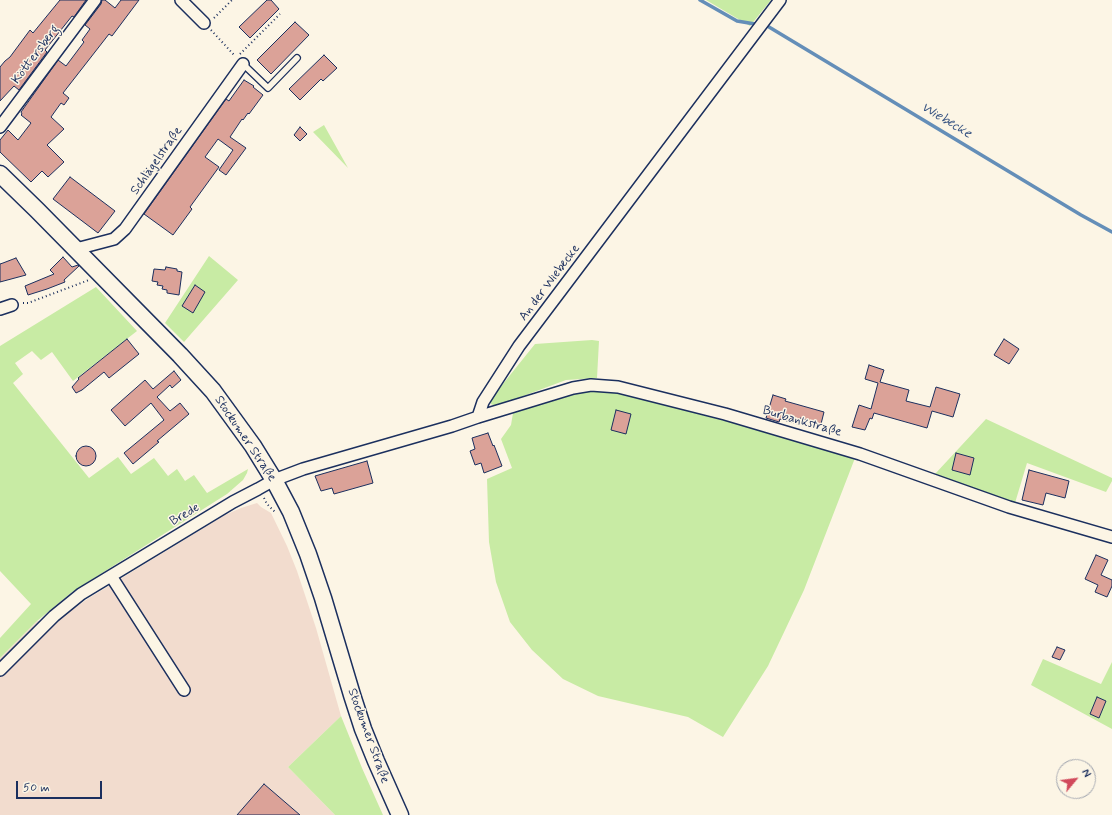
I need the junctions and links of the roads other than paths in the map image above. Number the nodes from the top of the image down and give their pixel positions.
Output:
1 (95, 0) edge
2 (181, 0) edge
3 (780, 0) edge
4 (205, 25) road end
5 (297, 58) dead end
6 (243, 64) joint
7 (0, 127) edge
8 (0, 174) edge
9 (76, 249) junction
10 (12, 305) road end
11 (0, 309) edge
12 (478, 417) junction
13 (274, 480) junction
14 (1112, 537) edge
15 (111, 576) junction
16 (0, 670) edge
17 (184, 690) dead end
18 (400, 815) edge

1 - 7 street, Köttersberg
2 - 4 street
3 - 12 street, An der Wiebecke
5 - 6 lane
6 - 9 street, Schlägelstraße
8 - 9 main road, Stockumer Straße
9 - 13 main road, Stockumer Straße
10 - 11 street
12 - 13 street
12 - 14 street, Burbankstraße
13 - 15 street, Brede
13 - 18 main road, Stockumer Straße
15 - 16 street, Brede
15 - 17 street

